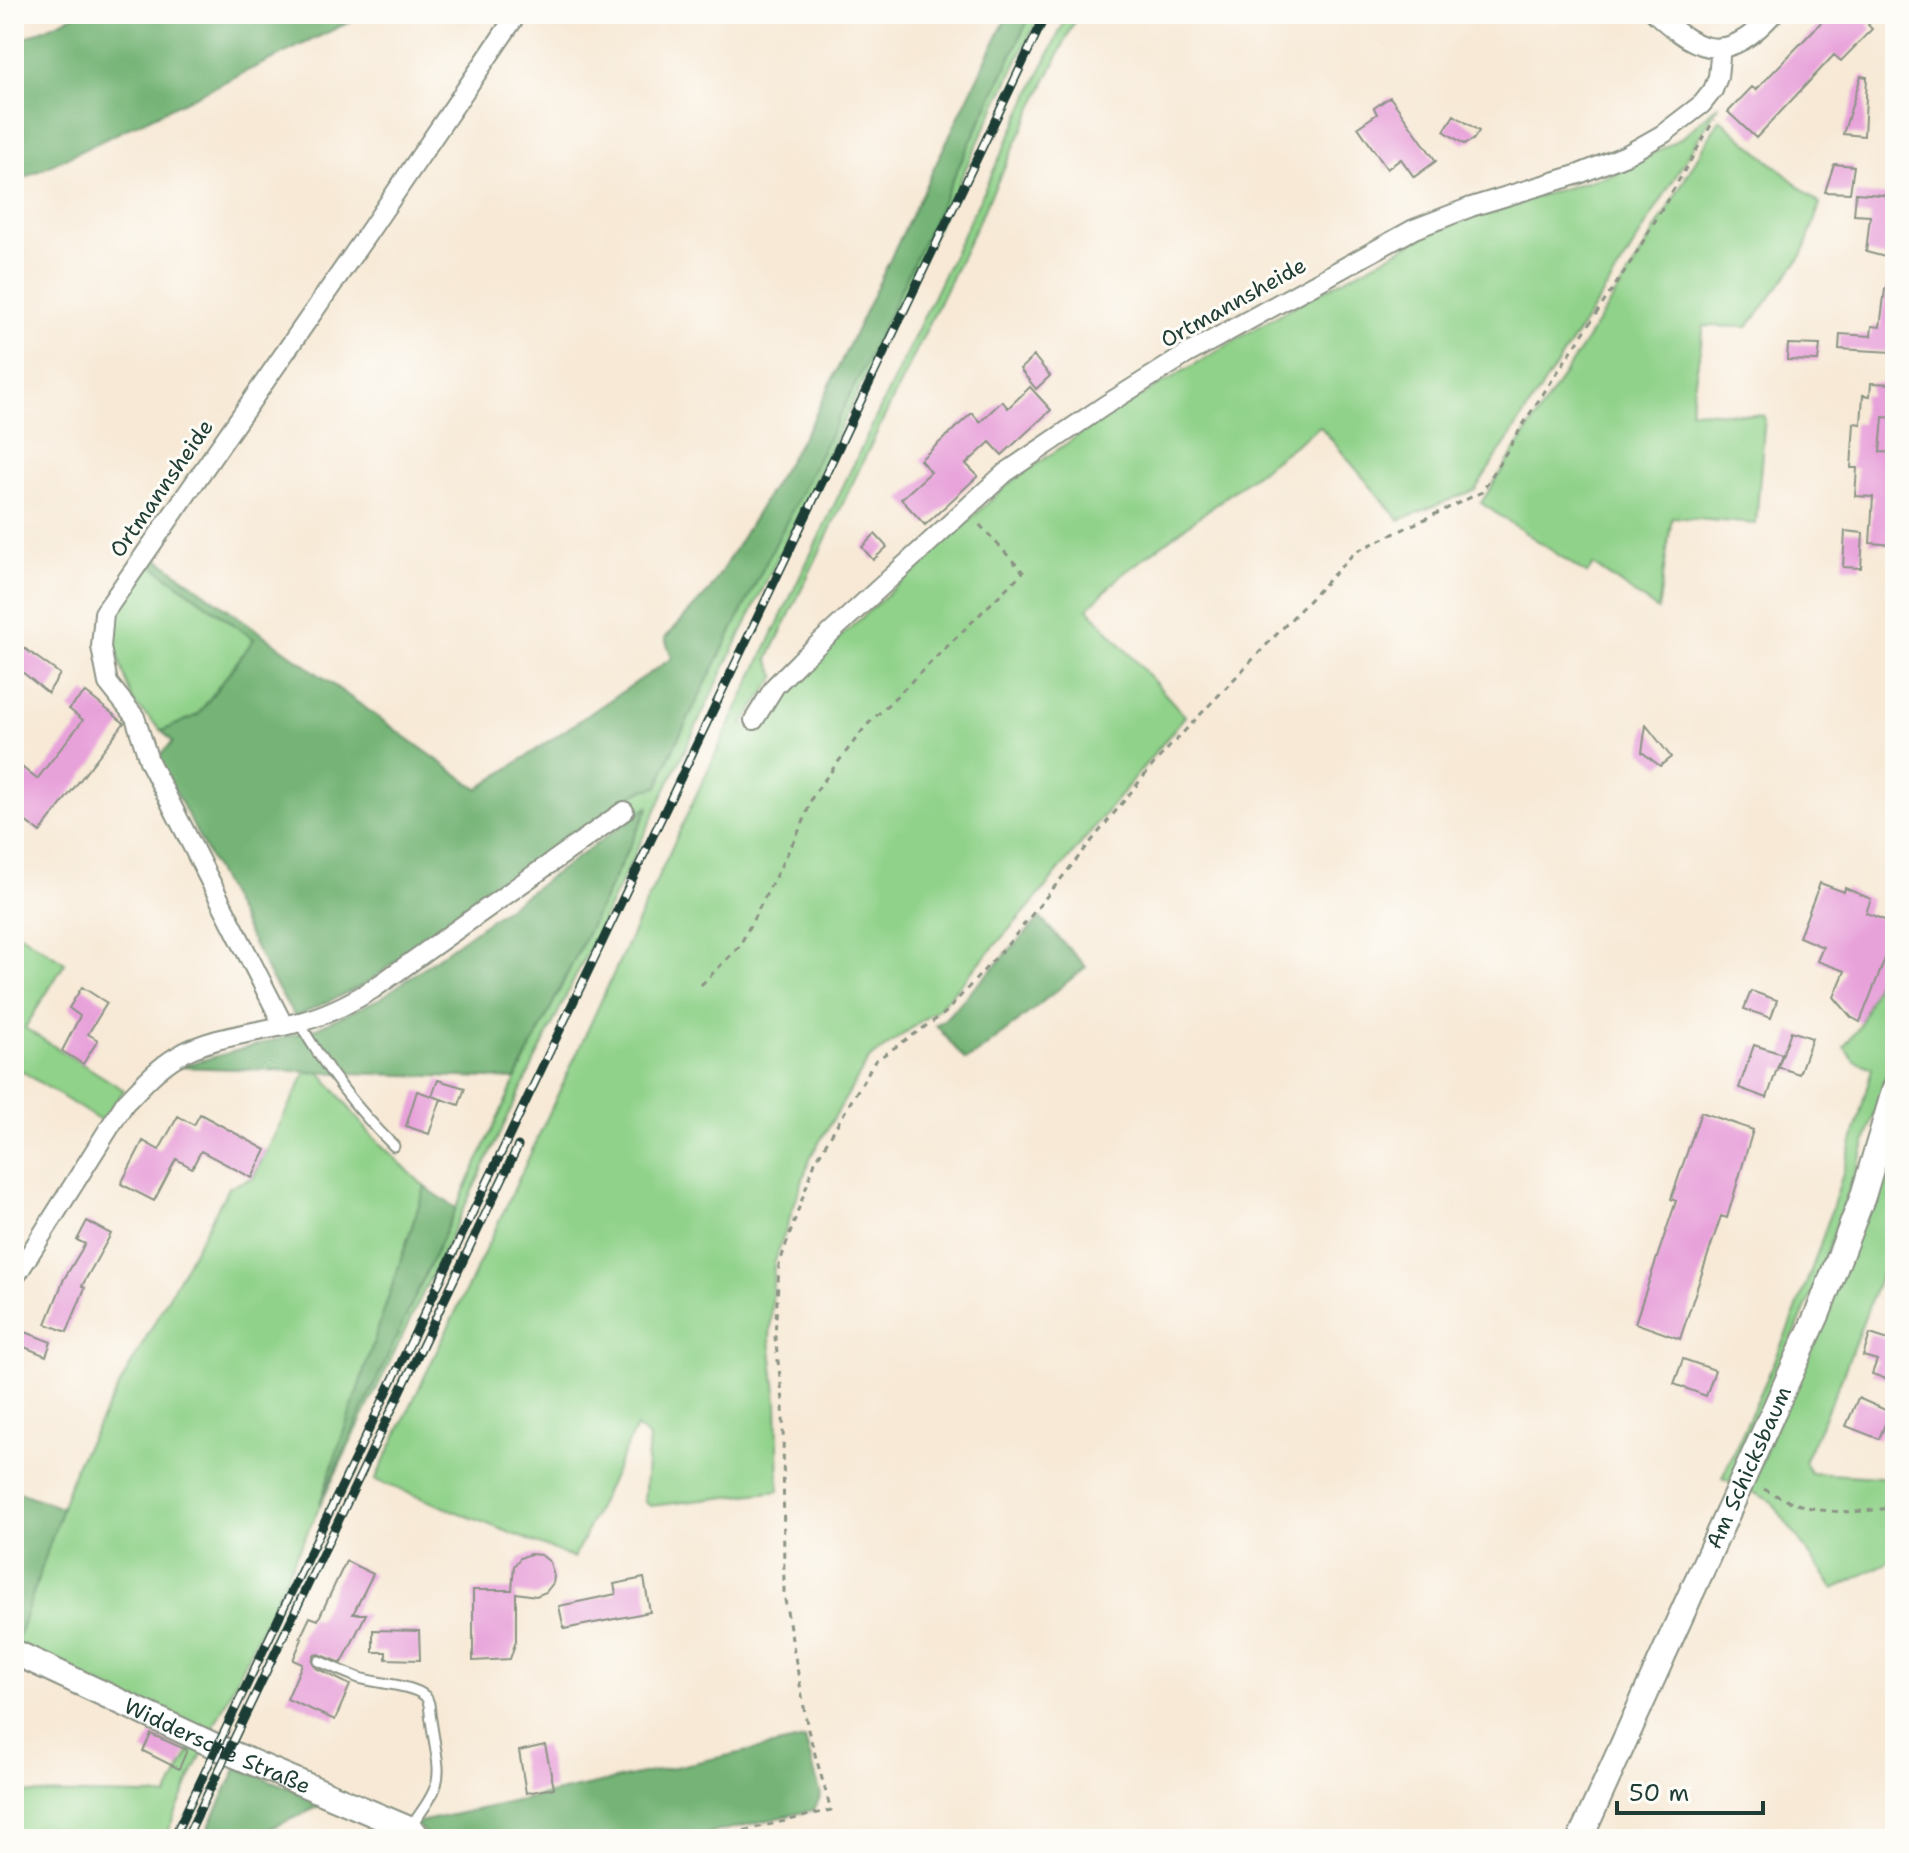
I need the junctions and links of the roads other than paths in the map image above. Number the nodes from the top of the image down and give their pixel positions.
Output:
1 (517, 14) edge
2 (1656, 14) edge
3 (1773, 14) edge
4 (1721, 47) junction
5 (754, 720) dead end
6 (624, 811) dead end
7 (292, 1024) junction
8 (1895, 1088) edge
9 (394, 1146) dead end
10 (14, 1279) edge
11 (14, 1652) edge
12 (319, 1661) dead end
13 (414, 1835) edge
14 (1580, 1839) edge

1 - 7 street, Ortmannsheide
2 - 4 street
3 - 4 street
4 - 5 street, Ortmannsheide
6 - 7 street
7 - 9 lane
7 - 10 street
8 - 14 street, Am Schicksbaum
11 - 13 street, Widdersche Straße
12 - 13 lane

